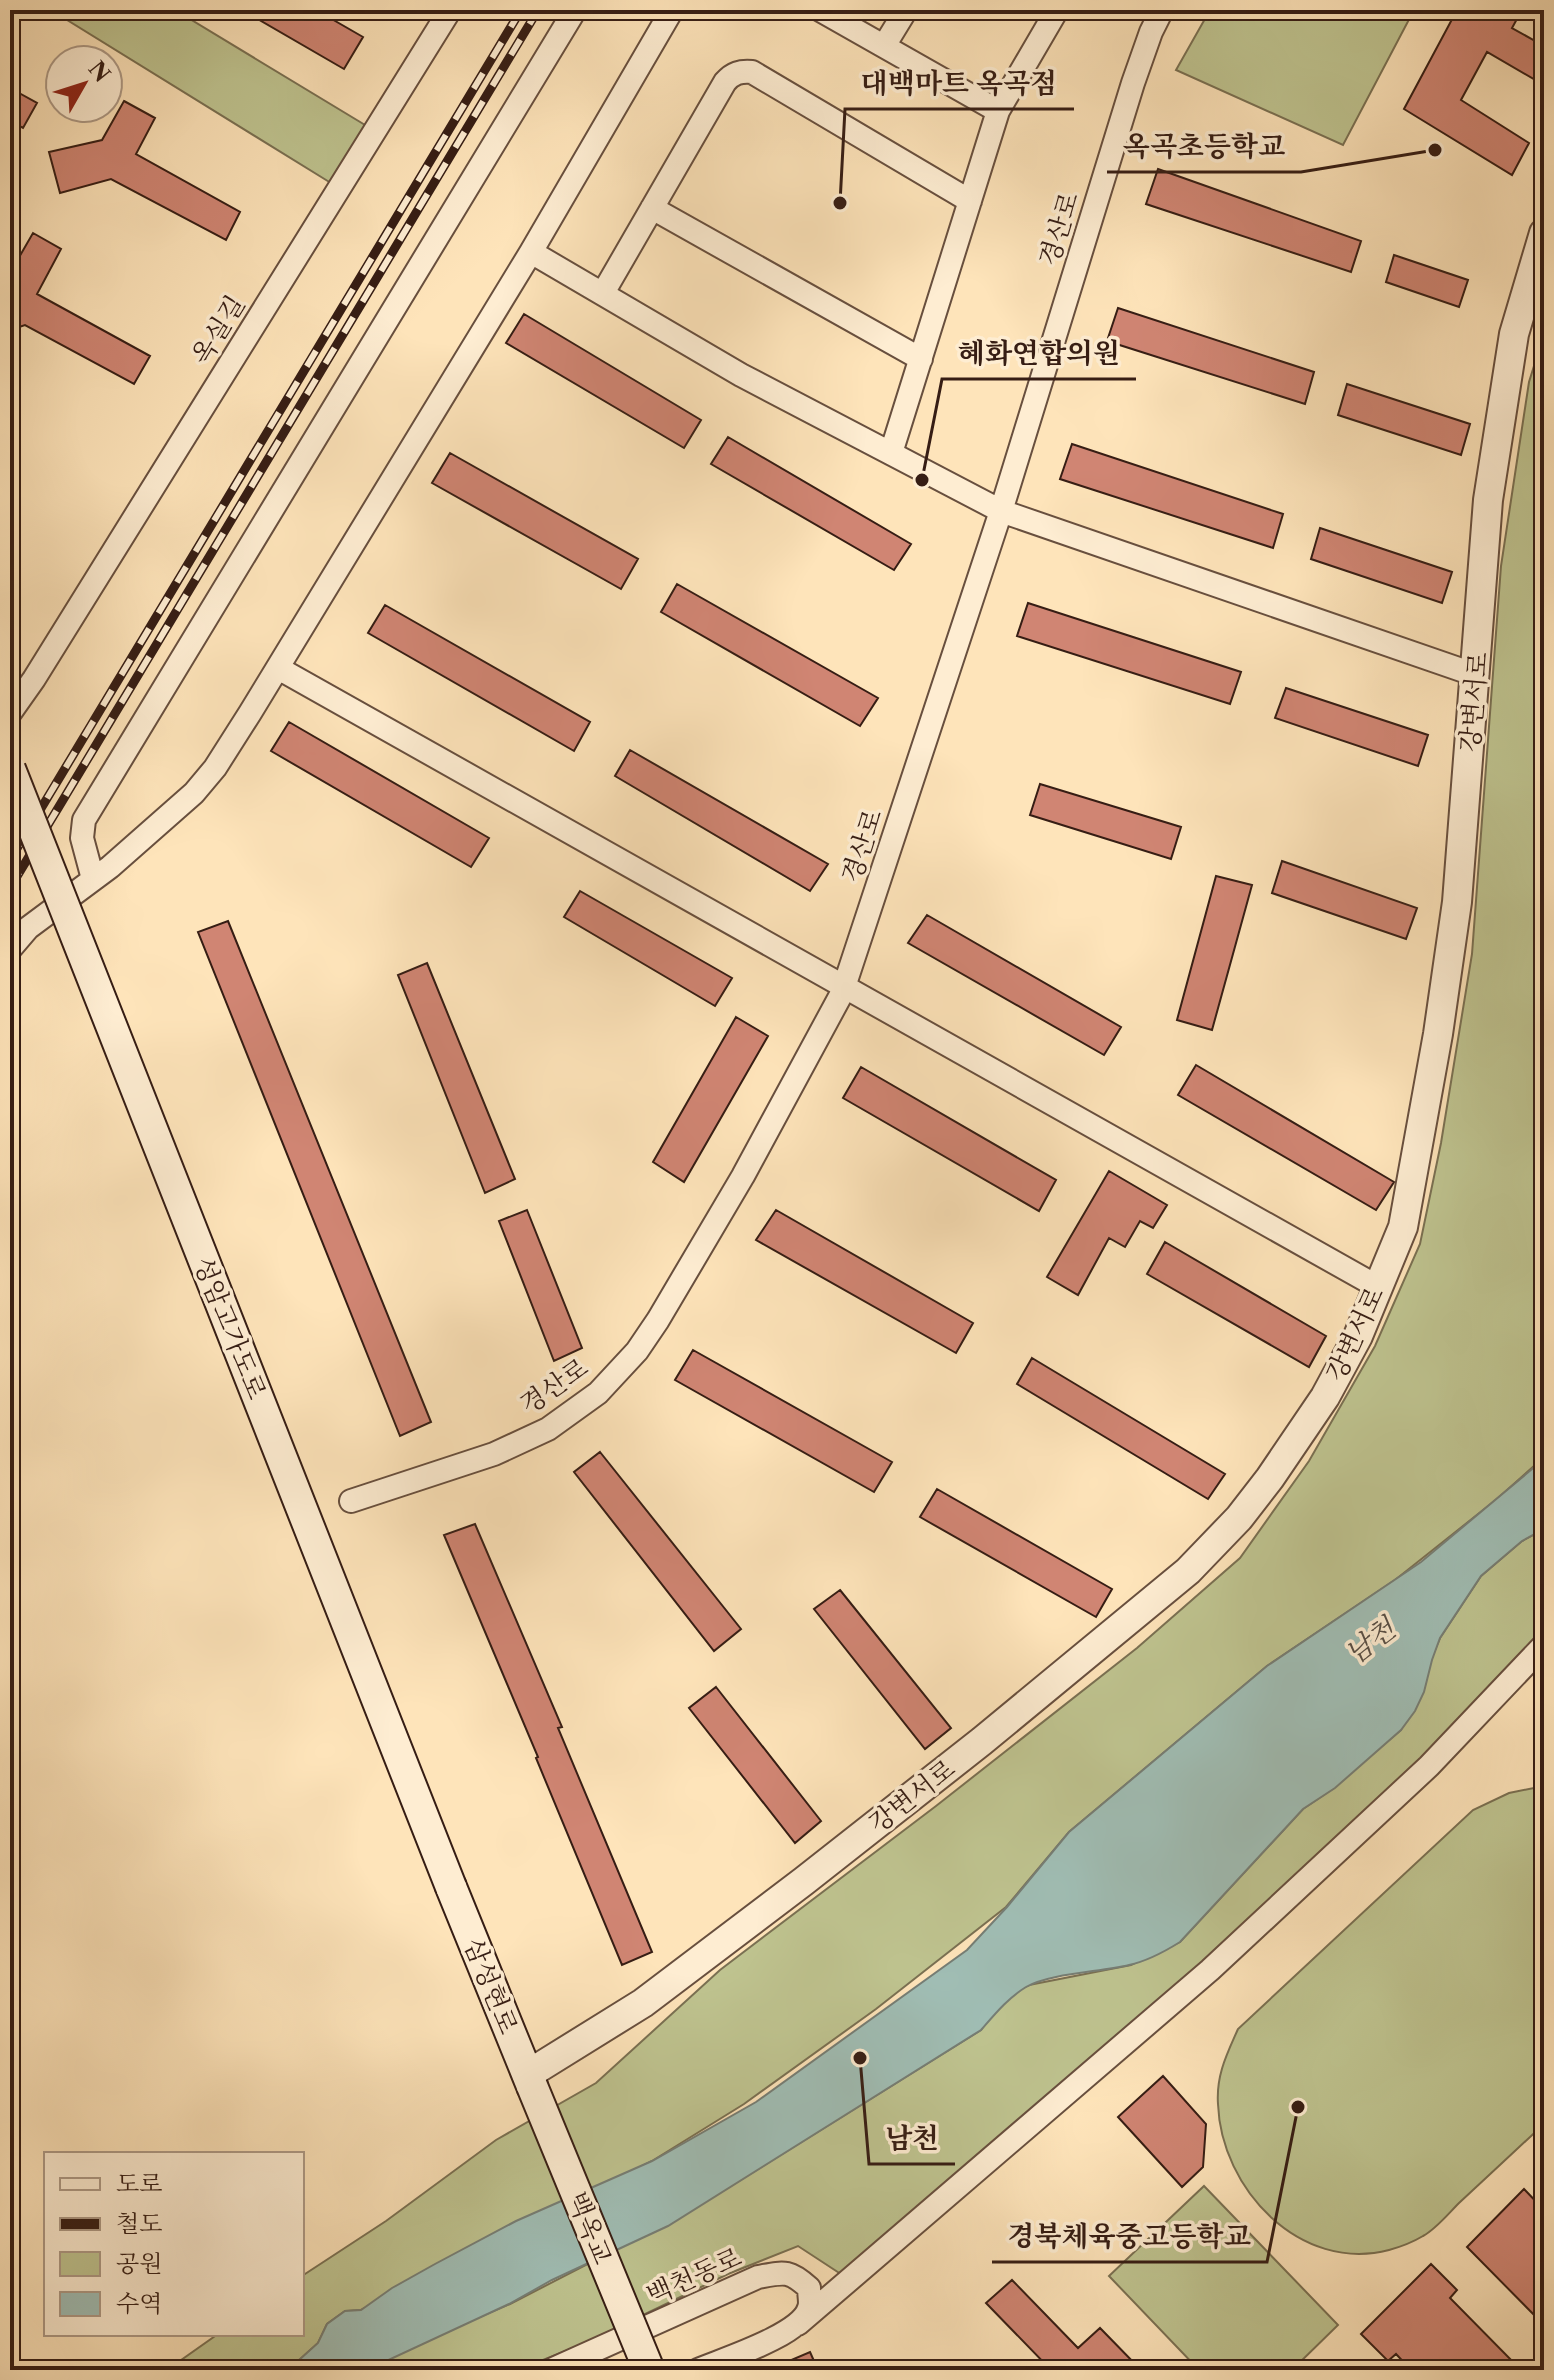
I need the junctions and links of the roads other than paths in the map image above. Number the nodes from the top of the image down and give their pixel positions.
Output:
1 (450, 10) edge
2 (575, 10) edge
3 (672, 10) edge
4 (820, 10) edge
5 (906, 10) edge
6 (1057, 10) edge
7 (1162, 10) edge
8 (884, 46) junction
9 (998, 111) junction
10 (970, 201) junction
11 (652, 208) junction
12 (1544, 233) edge
13 (531, 252) junction
14 (603, 293) junction
15 (921, 359) junction
16 (891, 453) junction
17 (1001, 511) junction
18 (278, 668) junction
19 (1476, 675) junction
20 (10, 713) edge
21 (10, 769) edge
22 (102, 873) junction
23 (10, 949) edge
24 (844, 986) junction
25 (1378, 1287) junction
26 (351, 1501) dead end
27 (1544, 1645) edge
28 (451, 1887) joint
29 (530, 2081) junction
30 (798, 2324) junction
31 (551, 2370) edge
32 (649, 2370) edge
33 (698, 2370) edge

1 - 20 street, 옥실길
2 - 22 street
3 - 13 street
4 - 8 street
5 - 8 street
6 - 9 street
7 - 17 street, 경산로
8 - 9 street
9 - 10 street
10 - 11 street
10 - 15 street
11 - 14 street
11 - 15 street
12 - 19 street, 강변서로
13 - 14 street
13 - 18 street
14 - 16 street
15 - 16 street
16 - 17 street
17 - 19 street
17 - 24 street, 경산로
18 - 22 street
18 - 24 street
19 - 25 street, 강변서로
21 - 28 main road, 성암고가도로, bridge
22 - 23 street
24 - 25 street
24 - 26 street, 경산로
25 - 29 street, 강변서로
27 - 30 street
28 - 29 main road, 삼성현로
29 - 32 main road, 백옥교, bridge
30 - 31 street, 백천동로
30 - 33 street

